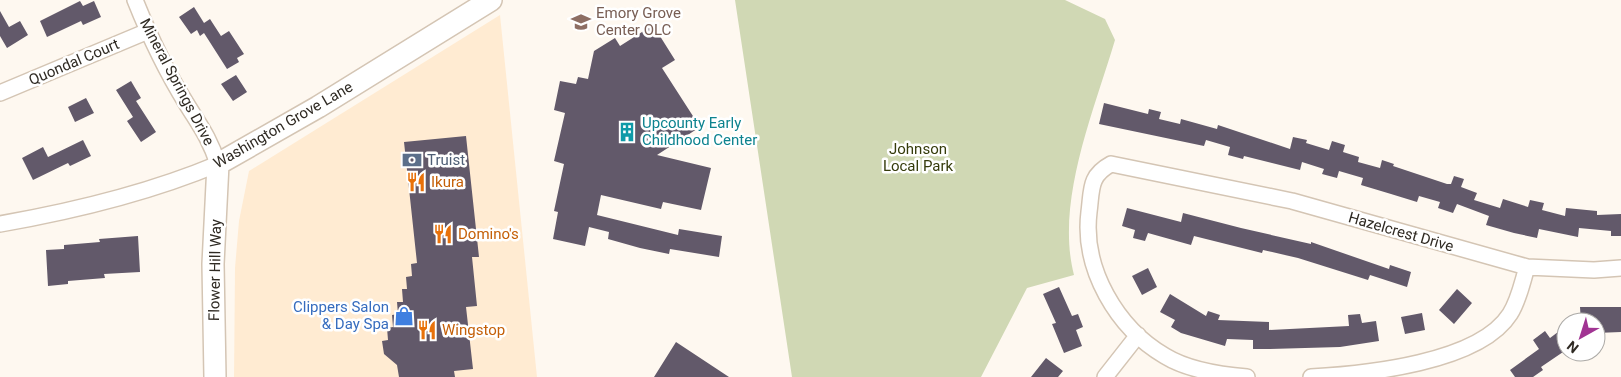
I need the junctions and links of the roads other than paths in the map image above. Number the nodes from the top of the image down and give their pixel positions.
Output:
1 (135, 0) edge
2 (491, 0) edge
3 (148, 31) junction
4 (0, 93) edge
5 (218, 164) junction
6 (0, 224) edge
7 (1527, 267) junction
8 (1621, 268) edge
9 (1138, 335) junction
10 (1345, 376) edge
11 (215, 377) edge
12 (1105, 377) edge
13 (1246, 377) edge
14 (1311, 377) edge

1 - 3 street, Mineral Springs Drive
2 - 5 street, Washington Grove Lane
3 - 4 street, Quondal Court
3 - 5 street, Mineral Springs Drive
5 - 6 street, Washington Grove Lane
5 - 11 street, Flower Hill Way
7 - 8 street, Hazelcrest Drive
7 - 9 street, Hazelcrest Drive
7 - 10 street
9 - 12 street
9 - 13 street
10 - 14 street

